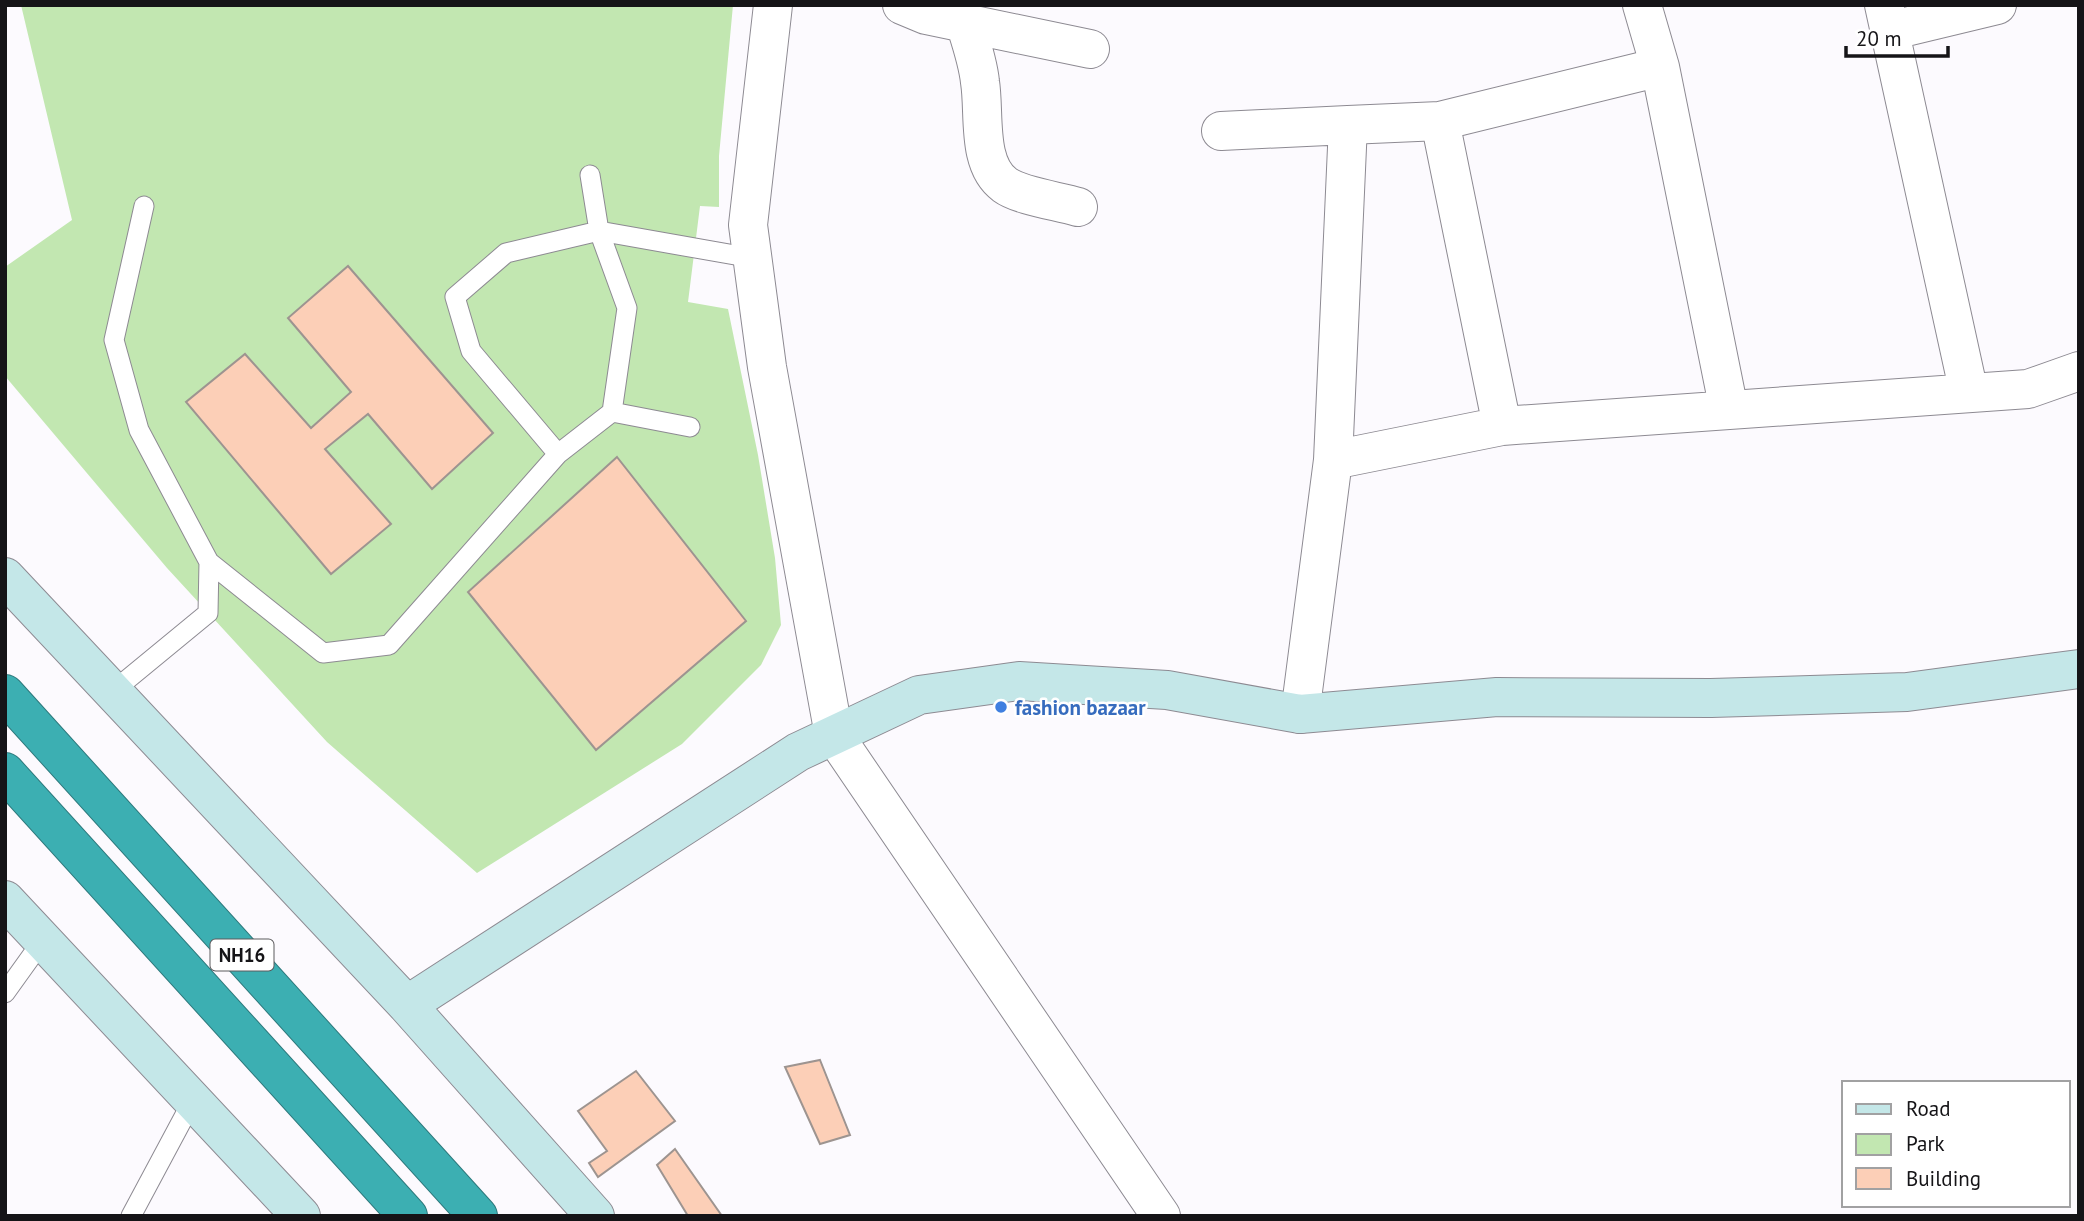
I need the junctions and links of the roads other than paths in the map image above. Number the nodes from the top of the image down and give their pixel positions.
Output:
1 (773, 5) edge
2 (902, 5) edge
3 (1642, 5) edge
4 (1997, 5) edge
5 (1886, 18) edge
6 (965, 23) junction
7 (1090, 49) dead end
8 (1660, 67) junction
9 (1440, 121) junction
10 (1348, 125) junction
11 (1221, 131) dead end
12 (590, 175) dead end
13 (144, 206) dead end
14 (1078, 207) dead end
15 (599, 231) junction
16 (752, 258) junction
17 (2079, 371) edge
18 (1969, 393) junction
19 (1729, 410) junction
20 (612, 412) junction
21 (1502, 426) junction
22 (690, 427) dead end
23 (558, 454) junction
24 (1333, 460) junction
25 (209, 562) junction
26 (5, 577) edge
27 (2079, 669) edge
28 (112, 692) junction
29 (5, 694) edge
30 (1300, 714) junction
31 (834, 735) junction
32 (5, 772) edge
33 (5, 900) edge
34 (43, 940) junction
35 (5, 993) edge
36 (407, 1005) junction
37 (193, 1100) junction
38 (295, 1213) edge
39 (131, 1216) edge
40 (408, 1216) edge
41 (478, 1216) edge
42 (595, 1216) edge
43 (1161, 1216) edge

1 - 16 street
2 - 6 street
3 - 8 street
4 - 5 street
5 - 18 street
6 - 7 street
6 - 14 street
8 - 9 street
8 - 19 street
9 - 10 street
9 - 21 street
10 - 11 street
10 - 24 street
12 - 15 lane
13 - 25 lane
15 - 16 lane
15 - 20 lane
15 - 23 lane
16 - 31 street
17 - 18 street
18 - 19 street
19 - 21 street
20 - 22 lane
20 - 23 lane
21 - 24 street
23 - 25 lane
24 - 30 street
25 - 28 lane
26 - 28 street
27 - 30 street
28 - 36 street
29 - 41 highway, NH16
30 - 31 street
31 - 36 street
31 - 43 street
32 - 40 highway, NH16
33 - 34 street
34 - 35 lane
34 - 37 street
36 - 42 street
37 - 38 street
37 - 39 lane

